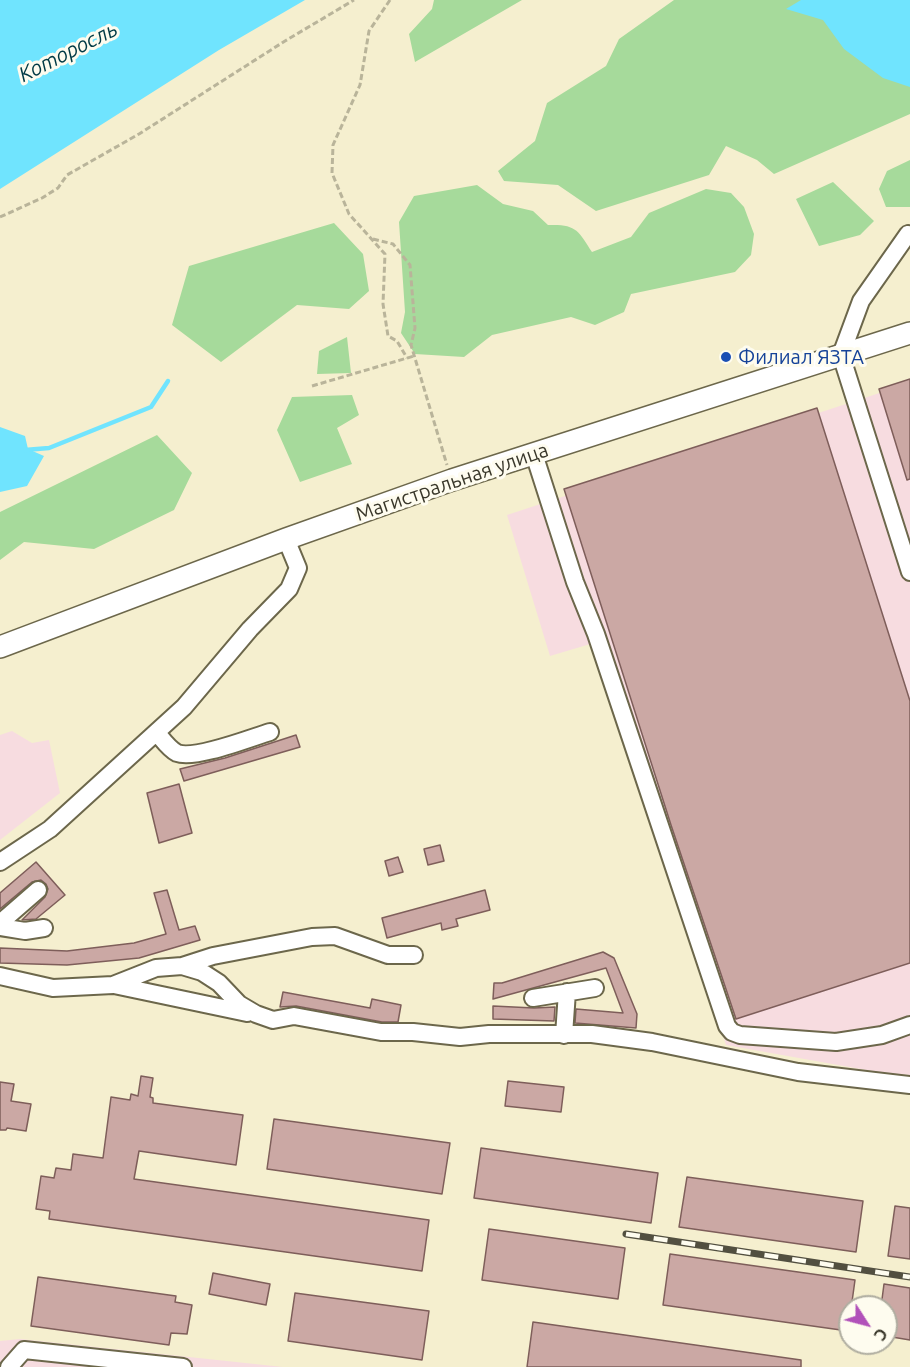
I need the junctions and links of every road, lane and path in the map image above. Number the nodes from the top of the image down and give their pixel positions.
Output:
1 (354, 0) edge
2 (390, 0) edge
3 (0, 217) edge
4 (908, 234) dead end
5 (371, 238) junction
6 (910, 333) edge
7 (841, 355) junction
8 (414, 356) junction
9 (407, 358) junction
10 (312, 386) dead end
11 (534, 454) junction
12 (452, 480) junction
13 (286, 539) junction
14 (910, 572) edge
15 (0, 647) edge
16 (270, 732) dead end
17 (157, 733) junction
18 (0, 862) edge
19 (38, 890) dead end
20 (0, 923) edge
21 (0, 927) edge
22 (44, 928) dead end
23 (414, 955) dead end
24 (182, 966) junction
25 (0, 976) edge
26 (113, 985) junction
27 (596, 988) dead end
28 (567, 992) junction
29 (533, 998) dead end
30 (256, 1014) junction
31 (910, 1025) edge
32 (564, 1035) junction
33 (910, 1085) edge
34 (9, 1367) edge
35 (183, 1367) edge

1 - 3 path
2 - 5 path
4 - 7 lane
5 - 8 path
5 - 9 path
6 - 7 main road, Магистральная улица
7 - 11 main road, Магистральная улица
7 - 14 lane
8 - 9 path
8 - 12 path
9 - 10 path
11 - 12 main road, Магистральная улица
11 - 31 lane
12 - 13 main road, Магистральная улица
13 - 15 main road, Магистральная улица
13 - 17 lane
16 - 17 lane
17 - 18 lane
19 - 20 lane
21 - 22 lane
23 - 24 lane
24 - 26 lane
24 - 30 lane
25 - 26 lane
26 - 30 lane
27 - 28 lane
28 - 29 lane
28 - 32 lane
30 - 32 lane
32 - 33 lane
34 - 35 lane

